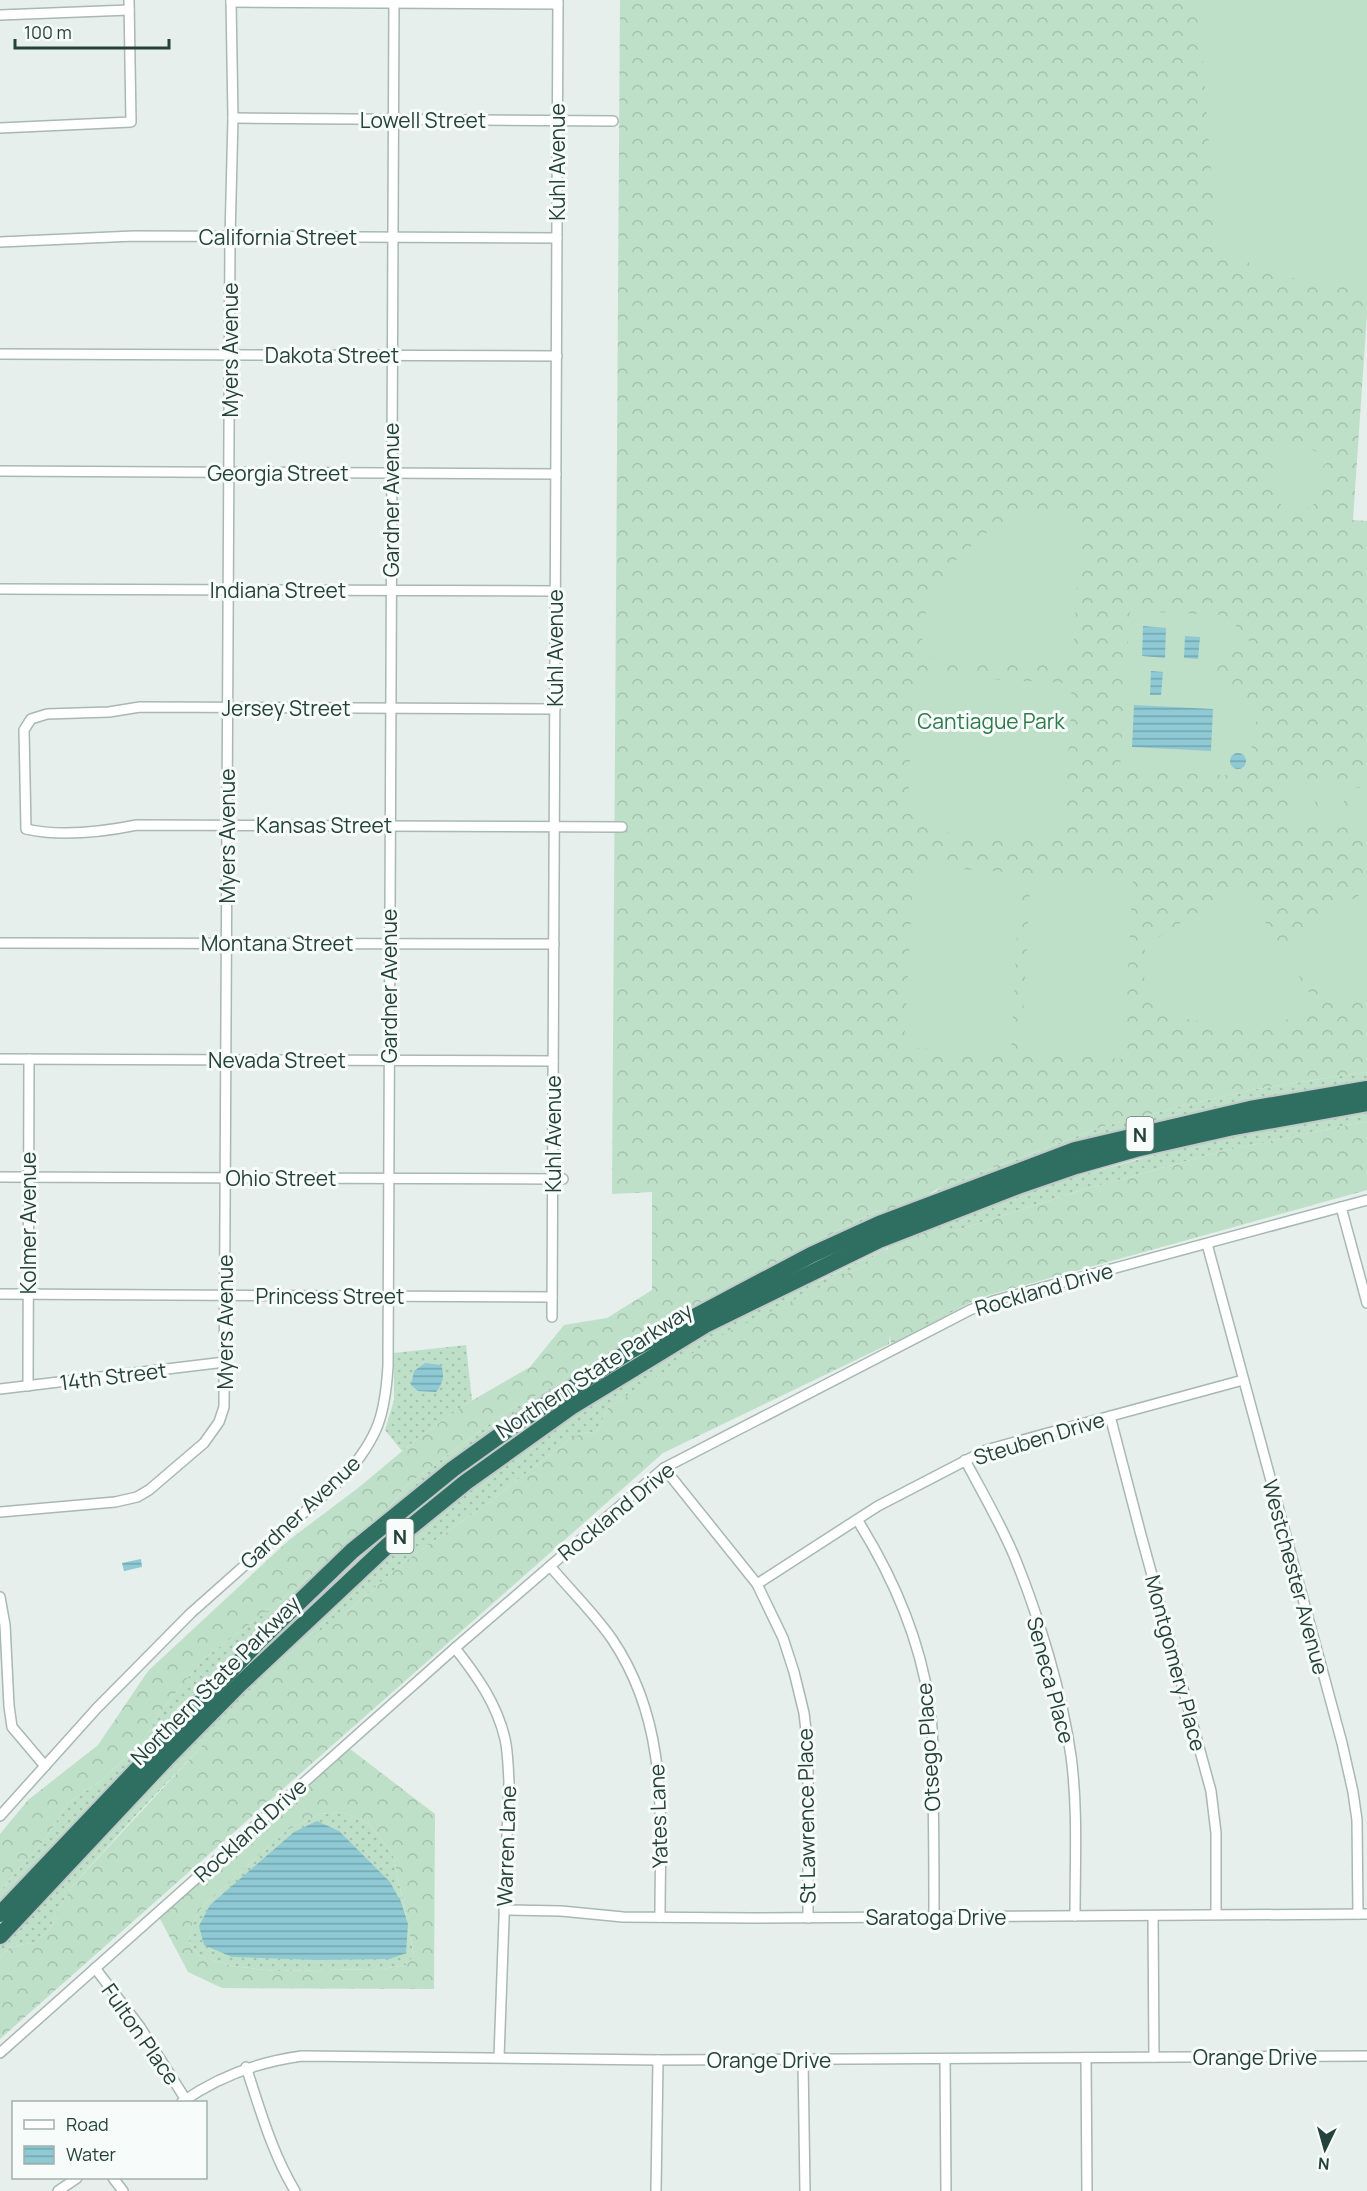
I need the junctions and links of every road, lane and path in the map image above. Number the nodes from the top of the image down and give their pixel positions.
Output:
1 (231, 1) edge
2 (394, 1) edge
3 (558, 2) edge
4 (129, 5) edge
5 (0, 15) edge
6 (233, 118) junction
7 (393, 120) junction
8 (558, 121) junction
9 (613, 121) dead end
10 (0, 128) edge
11 (230, 237) junction
12 (392, 238) junction
13 (557, 238) junction
14 (0, 242) edge
15 (0, 354) edge
16 (230, 355) junction
17 (392, 356) junction
18 (556, 356) junction
19 (0, 471) edge
20 (230, 472) junction
21 (391, 473) junction
22 (556, 474) junction
23 (0, 589) edge
24 (229, 590) junction
25 (391, 591) junction
26 (555, 591) junction
27 (228, 707) junction
28 (390, 708) junction
29 (555, 708) junction
30 (228, 825) junction
31 (390, 826) junction
32 (554, 826) junction
33 (622, 827) dead end
34 (26, 829) joint
35 (0, 942) edge
36 (227, 943) junction
37 (389, 943) junction
38 (554, 944) junction
39 (0, 1059) edge
40 (29, 1059) junction
41 (226, 1060) junction
42 (388, 1061) junction
43 (554, 1061) junction
44 (1367, 1089) edge
45 (1367, 1103) edge
46 (0, 1177) edge
47 (29, 1177) junction
48 (226, 1178) junction
49 (388, 1178) junction
50 (558, 1179) junction
51 (1367, 1200) edge
52 (1341, 1207) junction
53 (922, 1215) junction
54 (879, 1232) junction
55 (1207, 1244) junction
56 (0, 1294) edge
57 (28, 1294) junction
58 (226, 1295) junction
59 (388, 1296) junction
60 (552, 1297) junction
61 (1367, 1303) edge
62 (552, 1317) dead end
63 (225, 1362) junction
64 (1243, 1380) junction
65 (28, 1386) junction
66 (0, 1389) edge
67 (1110, 1416) junction
68 (965, 1460) junction
69 (664, 1468) junction
70 (0, 1512) edge
71 (858, 1521) junction
72 (550, 1566) junction
73 (757, 1584) junction
74 (0, 1597) edge
75 (3, 1646) edge
76 (455, 1648) junction
77 (45, 1766) junction
78 (0, 1816) edge
79 (504, 1911) junction
80 (0, 1914) edge
81 (1216, 1914) junction
82 (1363, 1914) edge
83 (1076, 1916) junction
84 (1153, 1916) junction
85 (660, 1917) junction
86 (934, 1917) junction
87 (808, 1918) junction
88 (0, 1936) edge
89 (95, 1968) junction
90 (0, 2053) edge
91 (1367, 2056) edge
92 (499, 2057) junction
93 (1154, 2057) junction
94 (1086, 2058) junction
95 (945, 2059) junction
96 (658, 2060) junction
97 (803, 2060) junction
98 (246, 2067) junction
99 (184, 2101) edge
100 (76, 2179) edge
101 (114, 2179) edge
102 (58, 2191) edge
103 (123, 2191) edge
104 (295, 2191) edge
105 (656, 2191) edge
106 (805, 2191) edge
107 (946, 2191) edge
108 (1087, 2191) edge

1 - 2 street
1 - 6 street, Myers Avenue
2 - 3 street
2 - 7 street, Gardner Avenue
3 - 8 street, Kuhl Avenue
4 - 5 street
4 - 10 street
6 - 7 street, Lowell Street
6 - 11 street, Myers Avenue
7 - 8 street, Lowell Street
7 - 12 street, Gardner Avenue
8 - 9 street, Lowell Street
8 - 13 street, Kuhl Avenue
11 - 12 street, California Street
11 - 14 street, California Street
11 - 16 street, Myers Avenue
12 - 13 street, California Street
12 - 17 street, Gardner Avenue
13 - 18 street, Kuhl Avenue
15 - 16 street, Dakota Street
16 - 17 street, Dakota Street
16 - 20 street, Myers Avenue
17 - 18 street, Dakota Street
17 - 21 street, Gardner Avenue
18 - 22 street, Kuhl Avenue
19 - 20 street, Georgia Street
20 - 21 street, Georgia Street
20 - 24 street, Myers Avenue
21 - 22 street, Georgia Street
21 - 25 street, Gardner Avenue
22 - 26 street, Kuhl Avenue
23 - 24 street, Indiana Street
24 - 25 street, Indiana Street
24 - 27 street, Myers Avenue
25 - 26 street, Indiana Street
25 - 28 street, Gardner Avenue
26 - 29 street, Kuhl Avenue
27 - 28 street, Jersey Street
27 - 30 street, Myers Avenue
27 - 34 street, Jersey Street
28 - 29 street, Jersey Street
28 - 31 street, Gardner Avenue
29 - 32 street, Kuhl Avenue
30 - 31 street, Kansas Street
30 - 34 street, Kansas Street
30 - 36 street, Myers Avenue
31 - 32 street, Kansas Street
31 - 37 street, Gardner Avenue
32 - 33 street, Kansas Street
32 - 38 street, Kuhl Avenue
35 - 36 street, Montana Street
36 - 37 street, Montana Street
36 - 41 street, Myers Avenue
37 - 38 street, Montana Street
37 - 42 street, Gardner Avenue
38 - 43 street, Kuhl Avenue
39 - 40 street, Nevada Street
40 - 41 street, Nevada Street
40 - 47 street, Kolmer Avenue
41 - 42 street, Nevada Street
41 - 48 street, Myers Avenue
42 - 43 street, Nevada Street
42 - 49 street, Gardner Avenue
43 - 50 street, Kuhl Avenue
44 - 53 highway, Northern State Parkway / N
45 - 53 highway, Northern State Parkway / N
46 - 47 street, Ohio Street
47 - 48 street, Ohio Street
47 - 57 street, Kolmer Avenue
48 - 49 street, Ohio Street
48 - 58 street, Myers Avenue
49 - 50 street, Ohio Street
49 - 59 street, Gardner Avenue
50 - 60 street, Kuhl Avenue
51 - 52 street, Rockland Drive
52 - 55 street, Rockland Drive
52 - 61 street
53 - 54 highway, Northern State Parkway / N
54 - 80 highway, Northern State Parkway / N
54 - 88 highway, Northern State Parkway / N
55 - 64 street, Westchester Avenue
55 - 69 street, Rockland Drive
56 - 57 street, Princess Street
57 - 58 street, Princess Street
57 - 65 street, Kolmer Avenue
58 - 59 street, Princess Street
58 - 63 street, Myers Avenue
59 - 60 street, Princess Street
59 - 77 street, Gardner Avenue
60 - 62 street, Kuhl Avenue
63 - 65 street, 14th Street
63 - 70 street, Myers Avenue
64 - 67 street, Steuben Drive
64 - 82 street, Westchester Avenue
65 - 66 street, 14th Street
67 - 68 street, Steuben Drive
67 - 81 street, Montgomery Place
68 - 71 street, Steuben Drive
68 - 83 street, Seneca Place
69 - 72 street, Rockland Drive
69 - 73 street, St Lawrence Place
71 - 73 street, Steuben Drive
71 - 86 street, Otsego Place
72 - 76 street, Rockland Drive
72 - 85 street, Yates Lane
73 - 87 street, St Lawrence Place
74 - 75 street
75 - 77 street
76 - 79 street, Warren Lane
76 - 89 street, Rockland Drive
77 - 78 street, Gardner Avenue
79 - 85 street, Saratoga Drive
79 - 92 street, Warren Lane
81 - 82 street, Saratoga Drive
81 - 84 street, Saratoga Drive
83 - 84 street, Saratoga Drive
83 - 86 street, Saratoga Drive
84 - 93 street
85 - 87 street, Saratoga Drive
86 - 87 street, Saratoga Drive
89 - 90 street, Rockland Drive
89 - 99 street, Fulton Place
91 - 93 street, Orange Drive
92 - 96 street, Orange Drive
92 - 98 street, Orange Drive
93 - 94 street, Orange Drive
94 - 95 street, Orange Drive
94 - 108 street
95 - 97 street, Orange Drive
95 - 107 street
96 - 97 street, Orange Drive
96 - 105 street
97 - 106 street
98 - 99 street, Orange Drive
98 - 104 street
100 - 102 street
101 - 103 street

